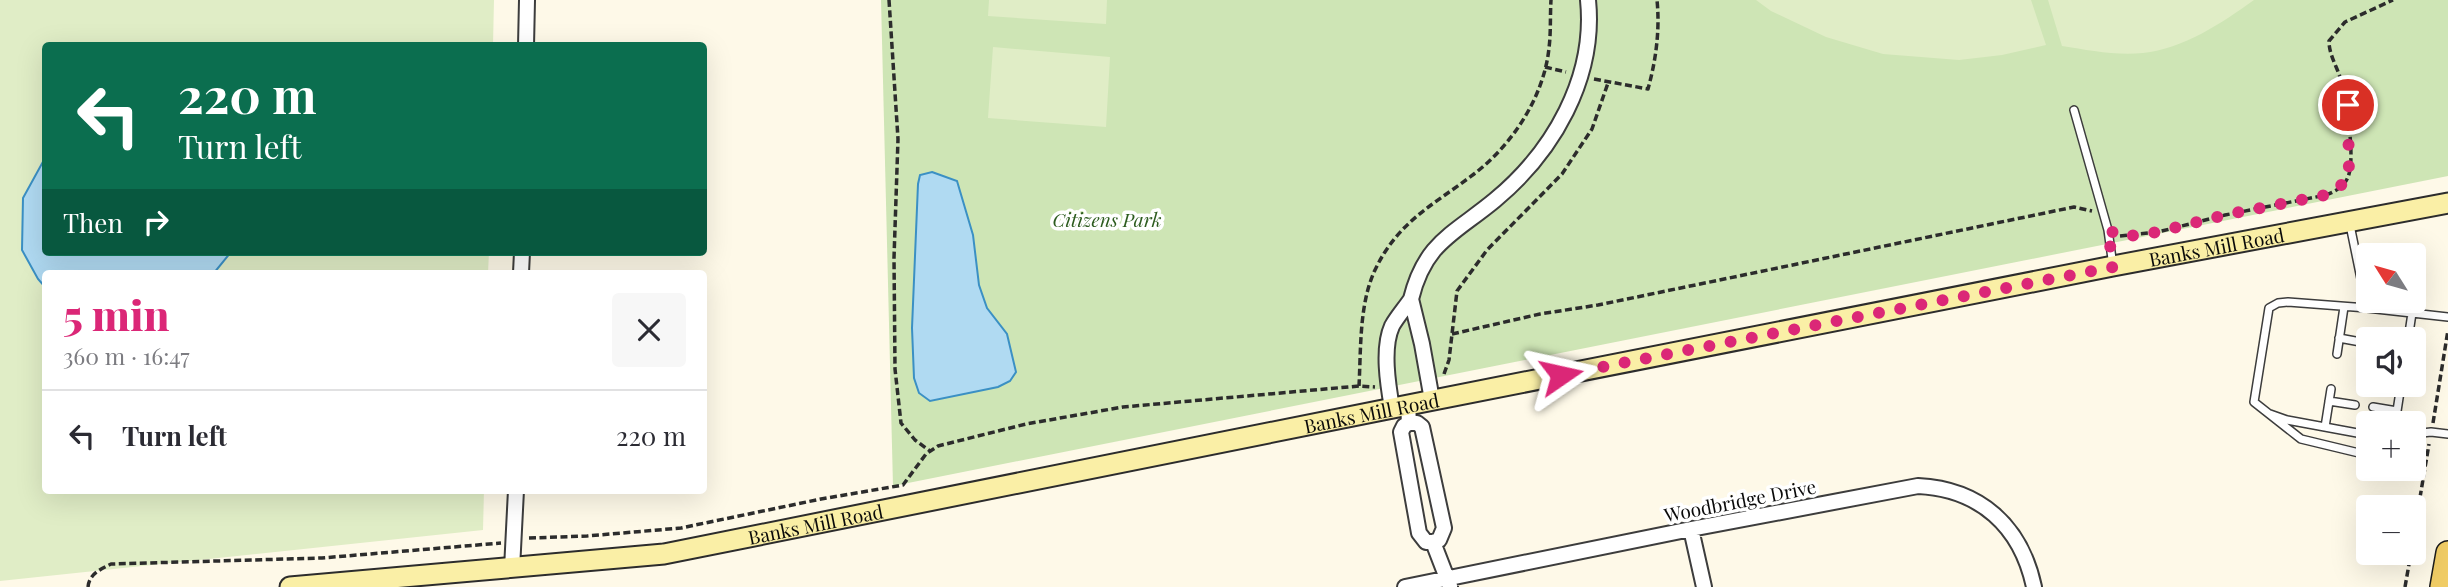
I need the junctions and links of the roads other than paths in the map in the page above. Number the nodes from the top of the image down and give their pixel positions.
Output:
1 (527, 0) edge
2 (1588, 0) edge
3 (526, 42) edge
4 (2074, 110) dead end
5 (2448, 204) edge
6 (2349, 222) junction
7 (2356, 255) edge
8 (2113, 267) junction
9 (1411, 299) junction
10 (2344, 307) junction
11 (2356, 308) edge
12 (2412, 313) joint
13 (2448, 317) edge
14 (2410, 327) edge
15 (2339, 338) junction
16 (2356, 341) edge
17 (2337, 354) dead end
18 (2332, 389) dead end
19 (1430, 391) junction
20 (2399, 397) edge
21 (2329, 401) junction
22 (2355, 405) dead end
23 (2373, 408) dead end
24 (2397, 411) joint
25 (1403, 412) junction
26 (2266, 413) junction
27 (2325, 427) junction
28 (2356, 433) edge
29 (2426, 434) edge
30 (2448, 434) edge
31 (2356, 452) edge
32 (516, 494) edge
33 (1691, 529) junction
34 (1433, 542) junction
35 (2448, 553) edge
36 (512, 569) junction
37 (1450, 583) edge
38 (290, 587) edge
39 (1405, 587) edge
40 (1704, 587) edge
41 (2034, 587) edge
42 (2442, 587) edge

1 - 3 street
2 - 9 street
4 - 8 lane
5 - 6 street, Banks Mill Road
6 - 7 lane
6 - 8 street, Banks Mill Road
8 - 19 street, Banks Mill Road
9 - 19 street
9 - 25 street
10 - 11 lane
10 - 15 lane
10 - 26 lane
12 - 13 lane
12 - 14 lane
15 - 16 lane
15 - 17 lane
18 - 21 lane
19 - 25 street, Banks Mill Road
20 - 24 lane
21 - 22 lane
21 - 27 lane
23 - 24 lane
25 - 34 street
25 - 34 street
25 - 36 street, Banks Mill Road
26 - 27 lane
26 - 31 lane
27 - 28 lane
29 - 30 lane
32 - 36 street
33 - 37 street, Woodbridge Drive
33 - 40 street
33 - 41 street, Woodbridge Drive
34 - 37 street
35 - 42 main road
36 - 38 street, Banks Mill Road
37 - 39 street, Woodbridge Drive

